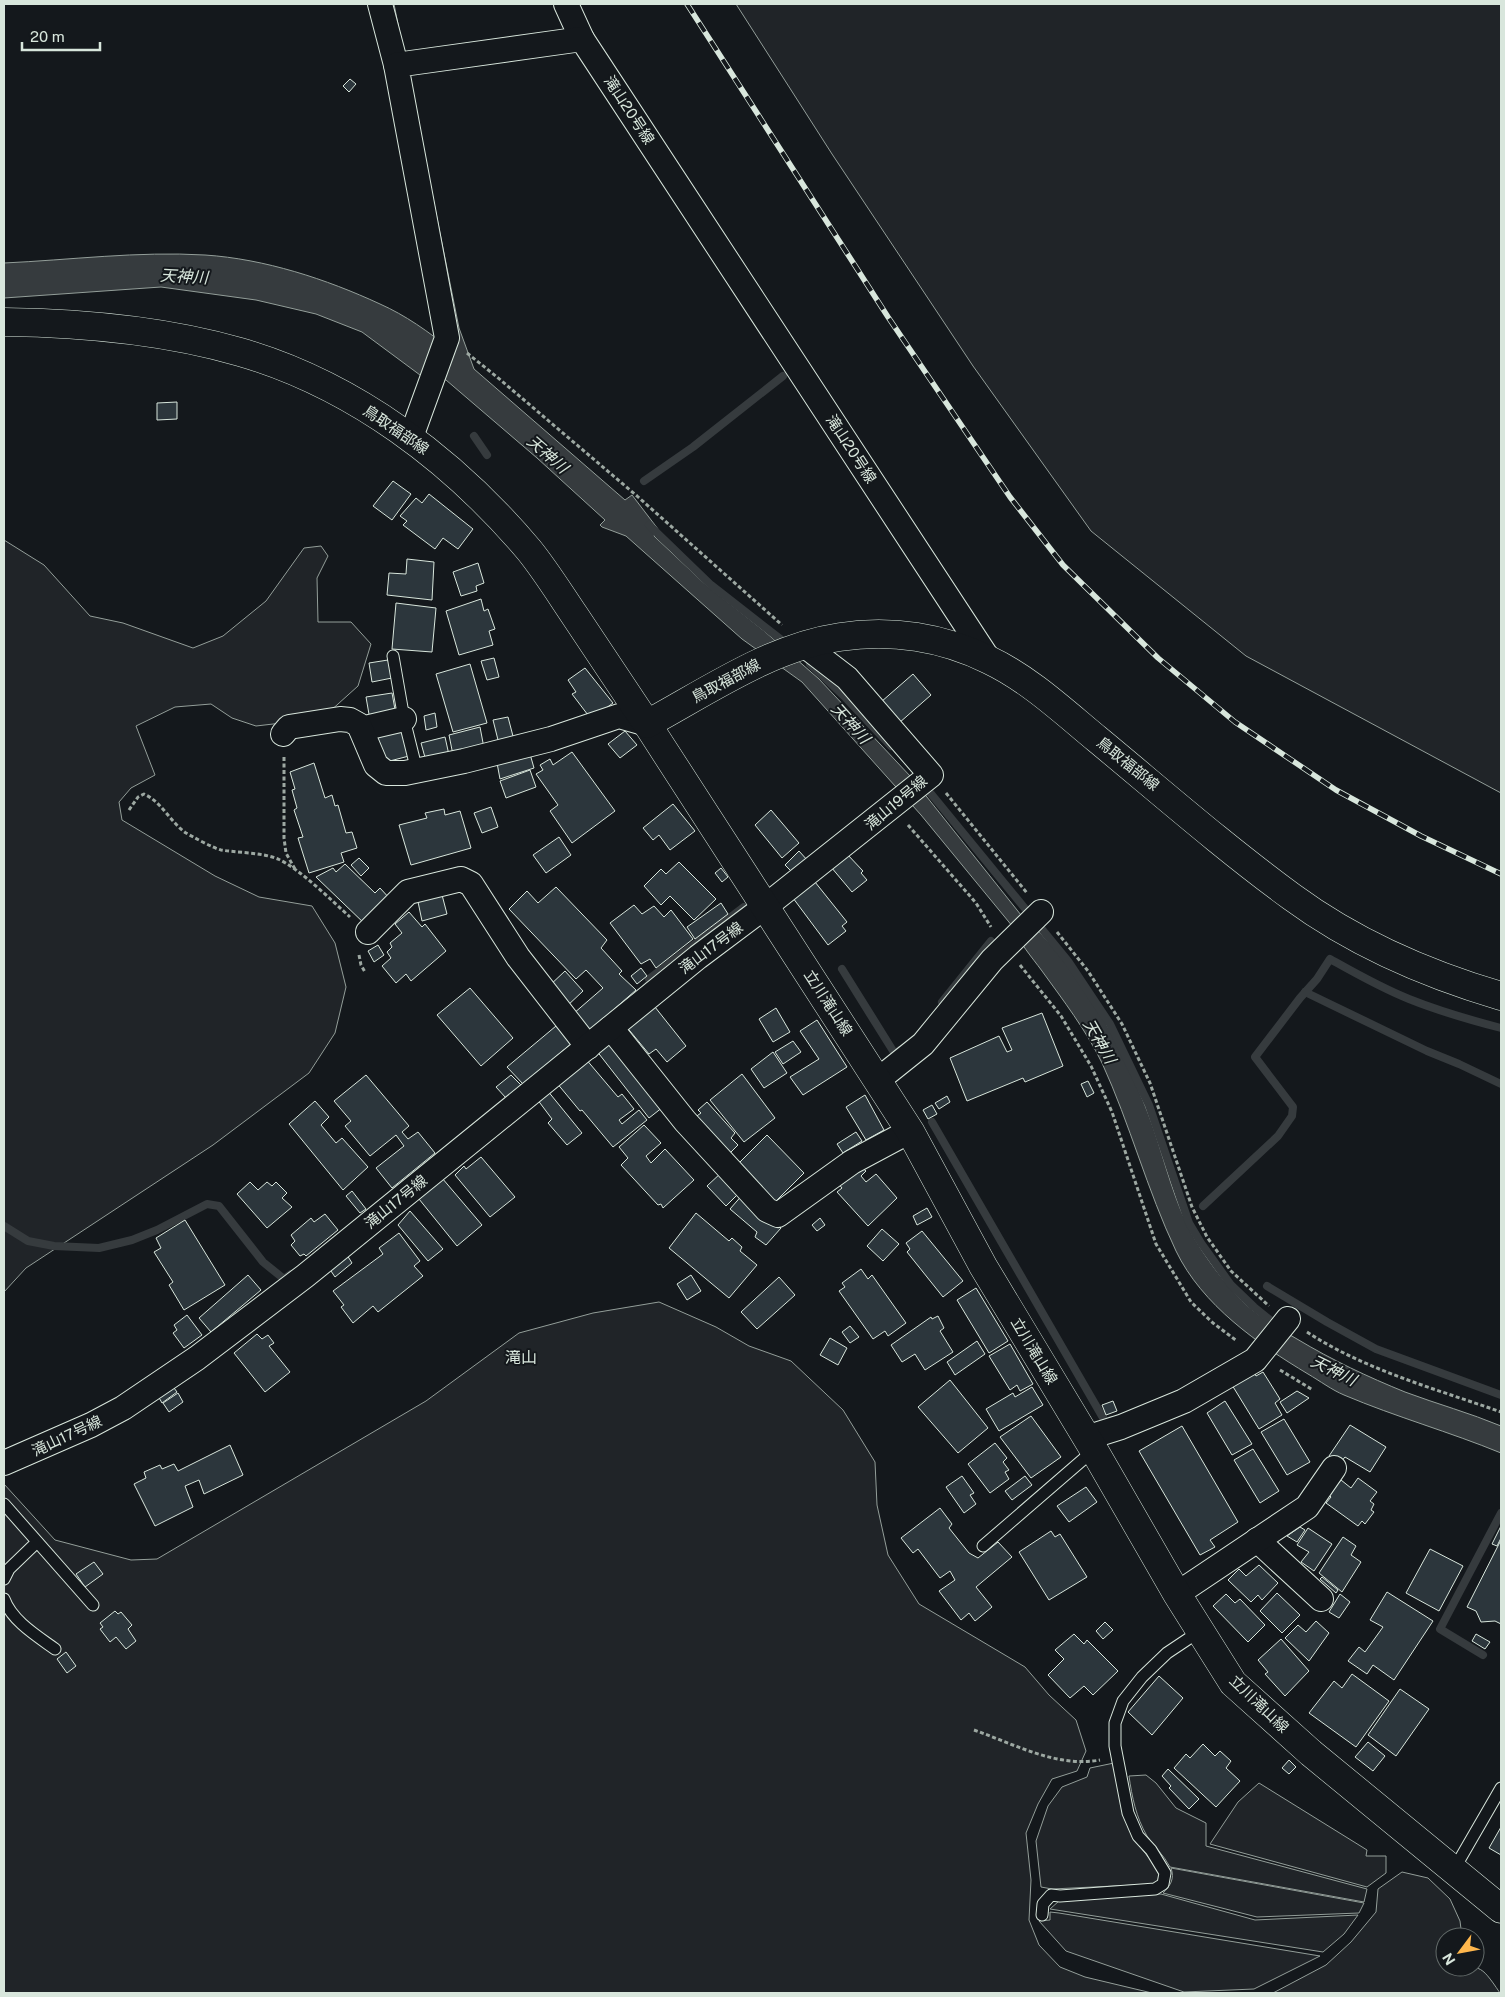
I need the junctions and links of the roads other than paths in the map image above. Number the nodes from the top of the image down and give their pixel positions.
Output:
1 (380, 4) edge
2 (566, 4) edge
3 (582, 39) junction
4 (396, 65) junction
5 (4, 322) edge
6 (411, 438) junction
7 (801, 647) junction
8 (393, 656) dead end
9 (989, 660) junction
10 (404, 719) junction
11 (647, 724) junction
12 (361, 730) junction
13 (283, 734) road end
14 (417, 770) junction
15 (766, 906) junction
16 (1041, 912) road end
17 (368, 932) road end
18 (1501, 996) edge
19 (611, 1028) junction
20 (588, 1047) junction
21 (878, 1080) junction
22 (910, 1131) junction
23 (1286, 1322) road end
24 (1090, 1444) junction
25 (4, 1463) edge
26 (1334, 1468) dead end
27 (4, 1504) edge
28 (1258, 1540) junction
29 (38, 1542) junction
30 (983, 1546) dead end
31 (4, 1579) edge
32 (1177, 1594) junction
33 (4, 1599) edge
34 (1321, 1599) dead end
35 (93, 1605) dead end
36 (1200, 1632) junction
37 (55, 1649) dead end
38 (1501, 1788) edge
39 (1453, 1871) junction
40 (1501, 1909) edge
41 (1042, 1915) dead end

1 - 4 street
2 - 3 street, 滝山20号線
3 - 4 street
3 - 9 street, 滝山20号線
4 - 6 street
5 - 6 main road, 鳥取福部線
6 - 11 main road, 鳥取福部線
7 - 9 main road, 鳥取福部線
7 - 11 main road, 鳥取福部線
7 - 15 street, 滝山19号線
8 - 10 lane
9 - 18 main road, 鳥取福部線
10 - 12 street
10 - 14 lane
11 - 14 street
11 - 15 main road, 立川滝山線
12 - 13 street
12 - 14 street
15 - 19 street, 滝山17号線
15 - 21 main road, 立川滝山線
16 - 21 street
17 - 20 street
19 - 20 street, 滝山17号線
19 - 22 street
20 - 25 street, 滝山17号線
21 - 22 main road, 立川滝山線
22 - 24 main road, 立川滝山線
23 - 24 street
24 - 30 lane
24 - 32 main road, 立川滝山線
26 - 28 street
27 - 29 lane
28 - 32 street
28 - 34 street
29 - 31 lane
29 - 35 lane
32 - 36 main road, 立川滝山線
33 - 37 lane
36 - 39 main road, 立川滝山線
36 - 41 lane
38 - 39 lane
39 - 40 main road, 立川滝山線

